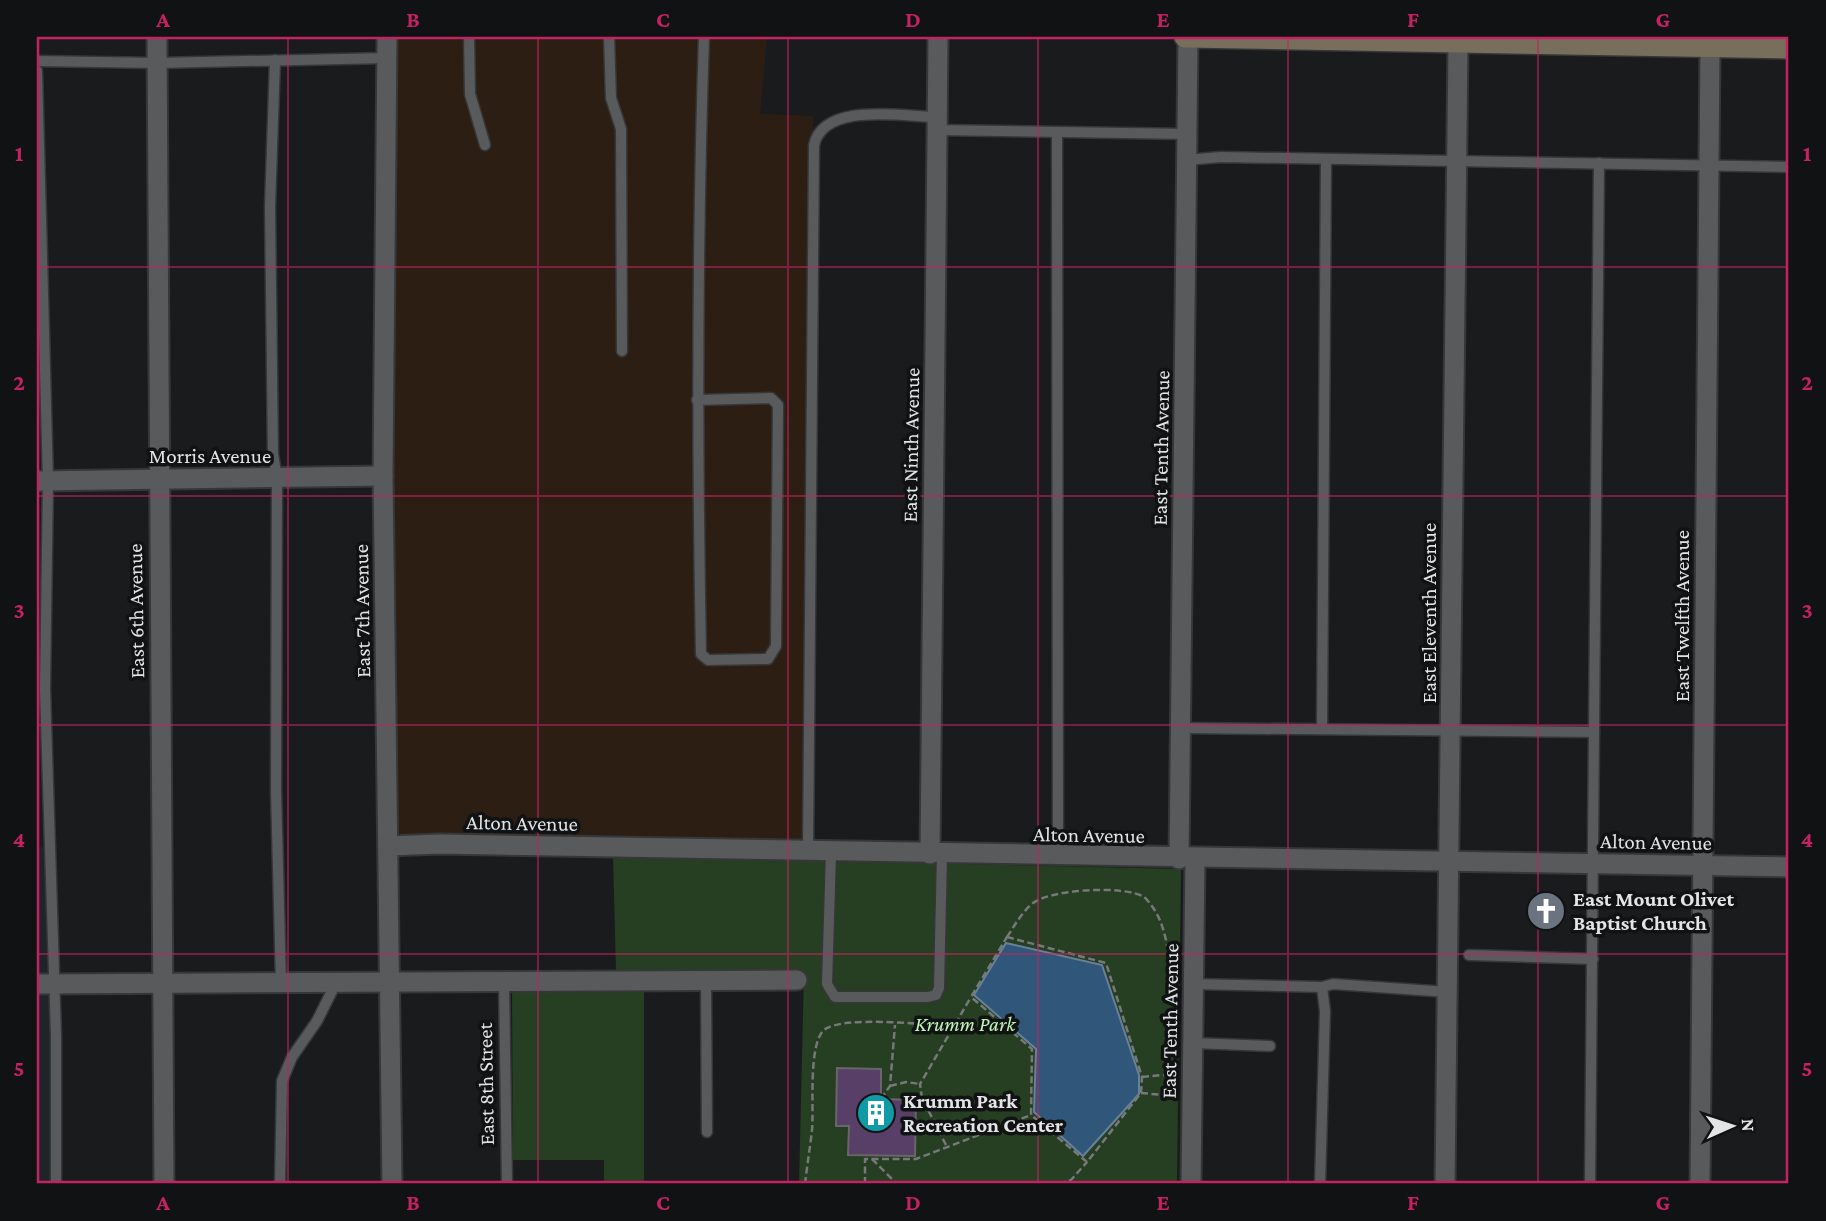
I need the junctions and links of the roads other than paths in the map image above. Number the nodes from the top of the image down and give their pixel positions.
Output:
1 (157, 37) edge
2 (387, 37) edge
3 (469, 37) edge
4 (609, 37) edge
5 (704, 37) edge
6 (938, 37) edge
7 (1186, 37) edge
8 (1526, 41) edge
9 (1458, 43) junction
10 (1710, 48) junction
11 (1789, 48) edge
12 (387, 58) junction
13 (275, 60) junction
14 (37, 61) edge
15 (157, 63) junction
16 (37, 71) edge
17 (937, 124) junction
18 (1057, 134) junction
19 (1186, 134) junction
20 (485, 145) dead end
21 (1186, 160) junction
22 (1326, 160) junction
23 (1457, 160) junction
24 (1599, 163) junction
25 (1709, 165) junction
26 (1789, 167) edge
27 (40, 202) edge
28 (41, 318) edge
29 (622, 351) dead end
30 (697, 400) junction
31 (383, 476) junction
32 (277, 478) junction
33 (158, 480) junction
34 (43, 481) edge
35 (41, 680) edge
36 (1181, 728) junction
37 (1322, 729) junction
38 (1451, 730) junction
39 (1594, 732) junction
40 (388, 846) junction
41 (808, 852) junction
42 (831, 853) junction
43 (936, 854) junction
44 (1058, 857) junction
45 (1187, 859) junction
46 (1450, 862) junction
47 (1594, 863) junction
48 (1703, 865) junction
49 (1789, 867) edge
50 (1469, 956) dead end
51 (1593, 959) junction
52 (706, 980) junction
53 (797, 980) dead end
54 (504, 982) junction
55 (163, 983) junction
56 (281, 983) junction
57 (336, 983) junction
58 (45, 984) edge
59 (390, 984) junction
60 (1193, 984) junction
61 (1322, 987) junction
62 (1448, 992) junction
63 (1193, 1043) junction
64 (1270, 1046) dead end
65 (707, 1132) dead end
66 (56, 1184) edge
67 (164, 1184) edge
68 (280, 1184) edge
69 (392, 1184) edge
70 (507, 1184) edge
71 (1191, 1184) edge
72 (1320, 1184) edge
73 (1446, 1184) edge
74 (1590, 1184) edge
75 (1700, 1184) edge

1 - 15 street, East 6th Avenue
2 - 12 street, East 7th Avenue
3 - 20 lane
4 - 29 lane
5 - 30 lane
6 - 17 street, East Ninth Avenue
7 - 9 main road
7 - 19 street, East Tenth Avenue
8 - 9 main road
8 - 10 main road
9 - 23 street, East Eleventh Avenue
10 - 11 main road
10 - 25 street, East Twelfth Avenue
12 - 13 lane
12 - 31 street, East 7th Avenue
13 - 15 lane
13 - 32 lane
14 - 15 lane
15 - 33 street, East 6th Avenue
16 - 27 lane
17 - 18 lane
17 - 41 lane
17 - 43 street, East Ninth Avenue
18 - 19 lane
18 - 44 lane
19 - 21 street, East Tenth Avenue
21 - 22 lane
21 - 36 street, East Tenth Avenue
22 - 23 lane
22 - 37 lane
23 - 24 lane
23 - 38 street, East Eleventh Avenue
24 - 25 lane
24 - 39 lane
25 - 26 lane
25 - 48 street, East Twelfth Avenue
27 - 28 lane
28 - 34 lane
30 - 30 lane
31 - 32 street, Morris Avenue
31 - 40 street, East 7th Avenue
32 - 33 street, Morris Avenue
32 - 56 lane
33 - 34 street, Morris Avenue
33 - 55 street, East 6th Avenue
34 - 35 lane
35 - 58 lane
36 - 37 lane
36 - 45 street, East Tenth Avenue
37 - 38 lane
38 - 39 lane
38 - 46 street, East Eleventh Avenue
39 - 47 lane
40 - 41 street, Alton Avenue
40 - 59 street, East 7th Avenue
41 - 42 street, Alton Avenue
42 - 43 street, Alton Avenue
42 - 43 lane
43 - 44 street, Alton Avenue
44 - 45 street, Alton Avenue
45 - 46 street, Alton Avenue
45 - 60 street, East Tenth Avenue
46 - 47 street, Alton Avenue
46 - 62 street, East Eleventh Avenue
47 - 48 street, Alton Avenue
47 - 51 lane
48 - 49 street, Alton Avenue
48 - 75 street, East Twelfth Avenue
50 - 51 lane
51 - 74 lane
52 - 53 street
52 - 54 street
52 - 65 lane
54 - 59 street
54 - 70 lane, East 8th Street
55 - 56 street
55 - 58 street
55 - 67 street, East 6th Avenue
56 - 57 street
57 - 59 street
57 - 68 lane
58 - 66 lane
59 - 69 street, East 7th Avenue
60 - 61 lane
60 - 63 street, East Tenth Avenue
61 - 62 lane
61 - 72 lane
62 - 73 street, East Eleventh Avenue
63 - 64 lane
63 - 71 street, East Tenth Avenue

